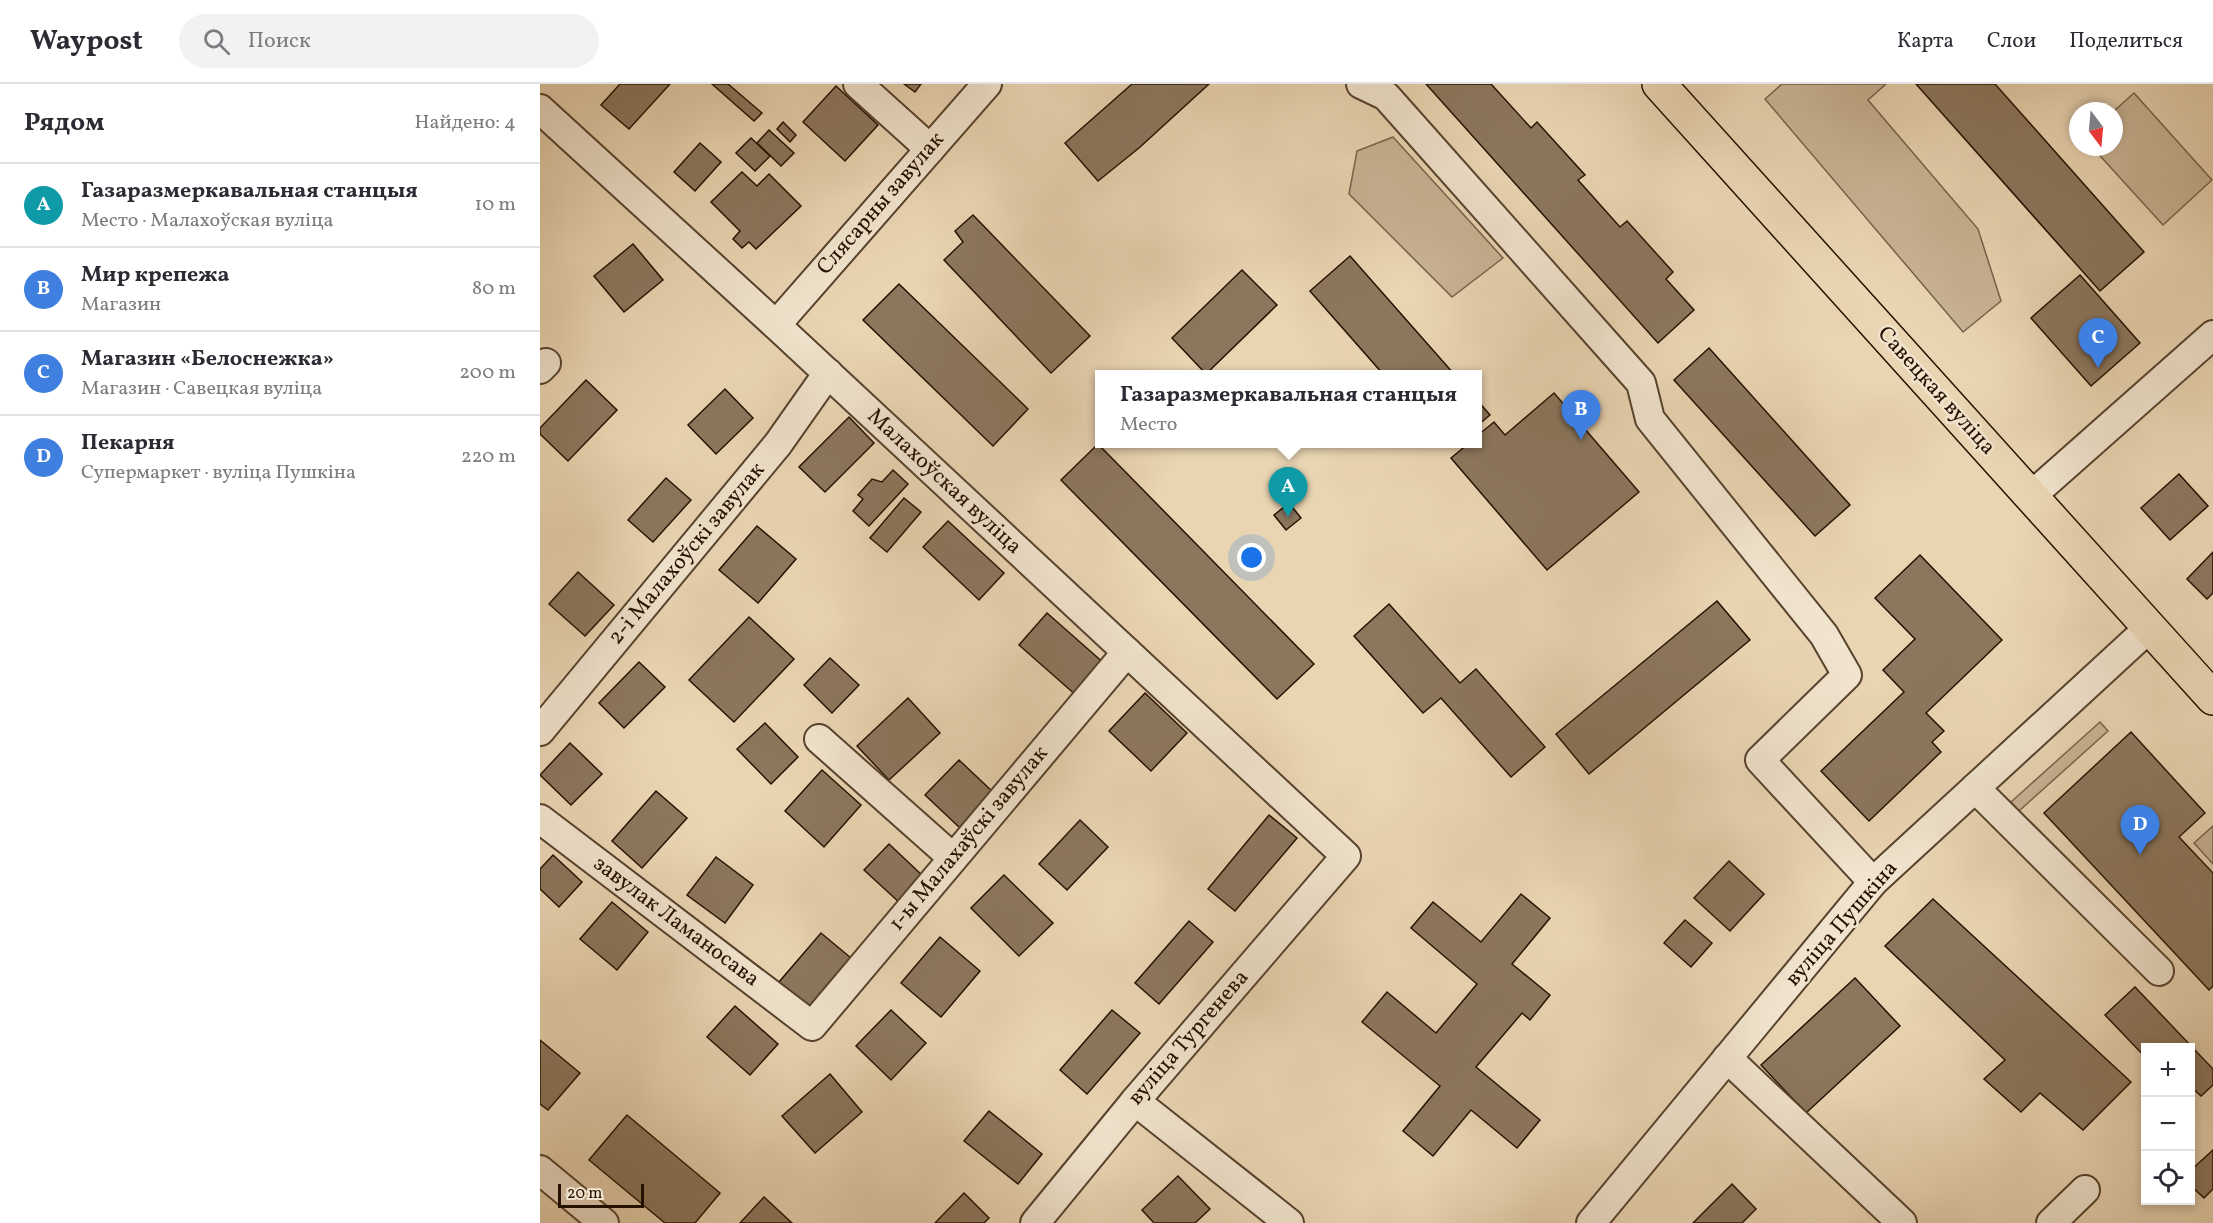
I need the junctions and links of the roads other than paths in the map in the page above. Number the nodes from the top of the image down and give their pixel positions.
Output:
1 (858, 84) edge
2 (987, 84) edge
3 (1361, 84) edge
4 (1659, 84) edge
5 (540, 109) edge
6 (930, 149) junction
7 (776, 325) junction
8 (2213, 335) edge
9 (828, 373) junction
10 (2030, 497) junction
11 (2148, 628) junction
12 (1127, 652) junction
13 (2213, 698) edge
14 (540, 731) edge
15 (819, 739) dead end
16 (1975, 788) junction
17 (540, 819) edge
18 (1346, 856) joint
19 (953, 858) junction
20 (1873, 882) junction
21 (2159, 971) dead end
22 (812, 1026) joint
23 (1727, 1059) junction
24 (1135, 1101) junction
25 (540, 1170) edge
26 (2085, 1190) dead end
27 (604, 1223) edge
28 (1035, 1223) edge
29 (1289, 1223) edge
30 (1591, 1223) edge
31 (1902, 1223) edge
32 (2051, 1223) edge

1 - 6 street
2 - 6 street, Слясарны завулак
3 - 20 street
4 - 10 main road, Савецкая вуліца
5 - 7 street, Малахоўская вуліца
6 - 7 street, Слясарны завулак
7 - 9 street, Малахоўская вуліца
8 - 10 street
9 - 12 street, Малахоўская вуліца
9 - 14 street, 2-і Малахоўскі завулак
10 - 11 main road, Савецкая вуліца
11 - 13 main road, Савецкая вуліца
11 - 16 street, вуліца Пушкіна
12 - 18 street, Малахоўская вуліца
12 - 19 street, 1-ы Малахаўскі завулак
15 - 19 street
16 - 20 street, вуліца Пушкіна
16 - 21 street
17 - 22 street, завулак Ламаносава
18 - 24 street, вуліца Тургенева
19 - 22 street, 1-ы Малахаўскі завулак
20 - 23 street, вуліца Пушкіна
23 - 30 street, вуліца Пушкіна
23 - 31 street
24 - 28 street, вуліца Тургенева
24 - 29 street
25 - 27 street
26 - 32 street

